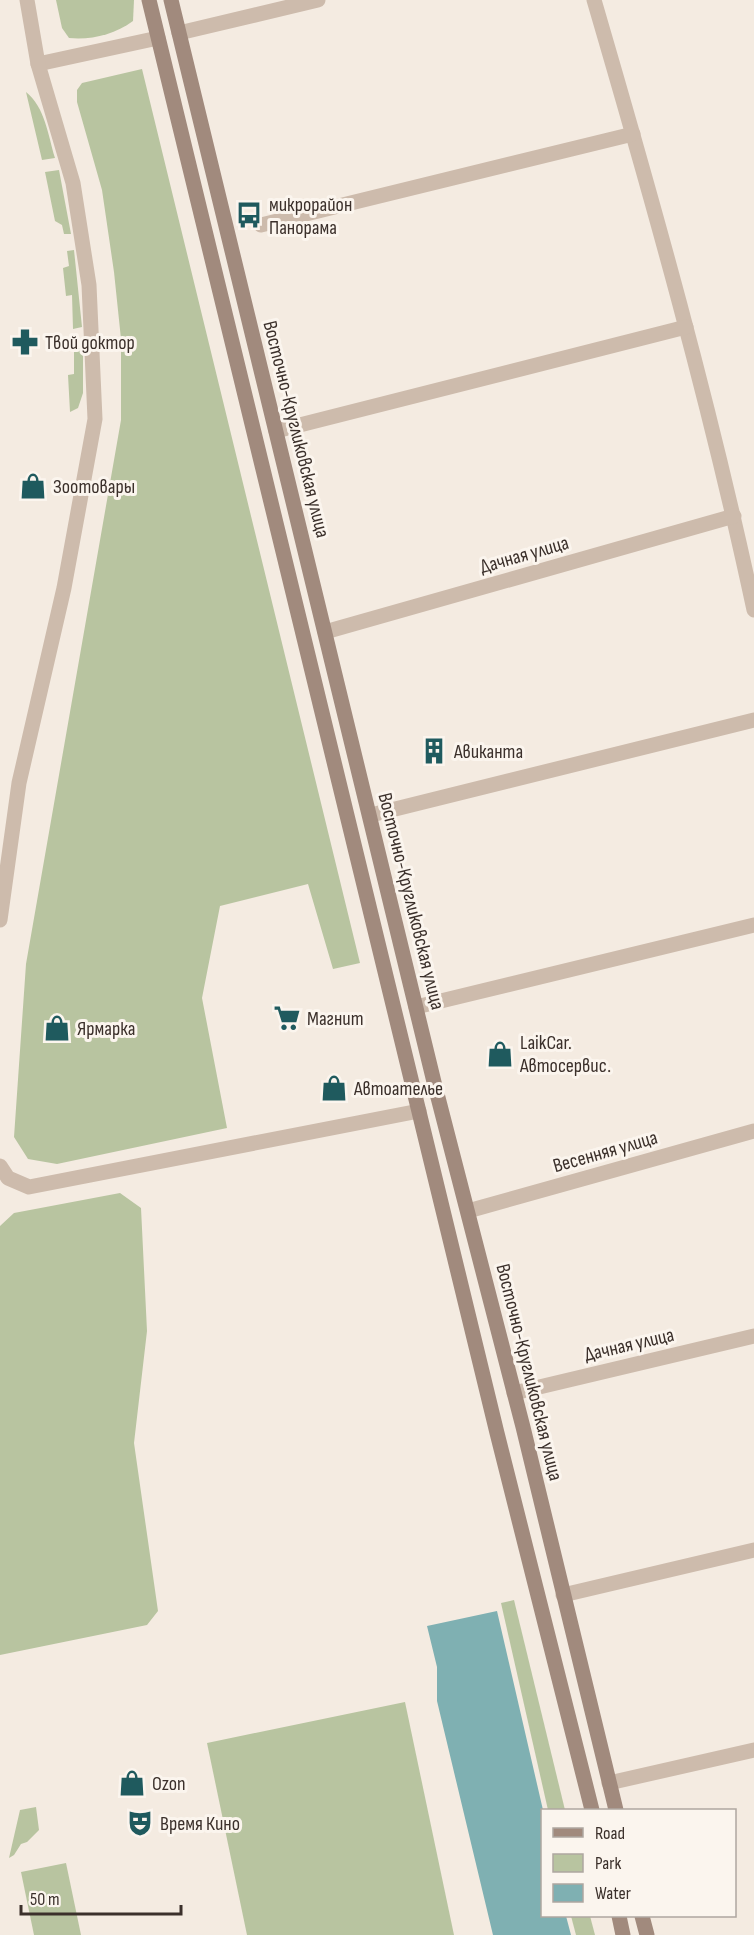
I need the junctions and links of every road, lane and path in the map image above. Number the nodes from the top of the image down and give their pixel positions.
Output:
1 (27, 0) edge
2 (171, 0) edge
3 (318, 0) edge
4 (594, 0) edge
5 (150, 3) edge
6 (179, 33) junction
7 (158, 38) junction
8 (38, 64) junction
9 (633, 134) junction
10 (261, 225) dead end
11 (686, 327) junction
12 (276, 431) junction
13 (734, 516) junction
14 (754, 610) edge
15 (325, 632) junction
16 (754, 720) edge
17 (370, 815) junction
18 (0, 920) edge
19 (754, 925) edge
20 (417, 1007) junction
21 (419, 1111) junction
22 (754, 1131) edge
23 (0, 1166) edge
24 (468, 1211) junction
25 (754, 1336) edge
26 (514, 1393) junction
27 (754, 1550) edge
28 (563, 1595) junction
29 (754, 1750) edge
30 (609, 1783) junction
31 (592, 1809) edge
32 (616, 1809) edge
33 (618, 1917) edge
34 (642, 1917) edge
35 (623, 1935) edge
36 (647, 1935) edge

1 - 8 street
2 - 6 main road, Восточно-Кругликовская улица
3 - 6 street
4 - 9 street
5 - 7 main road
6 - 12 main road, Восточно-Кругликовская улица
7 - 8 street
7 - 21 main road
8 - 18 street
9 - 10 street
9 - 11 street
11 - 12 street
11 - 13 street
12 - 15 main road, Восточно-Кругликовская улица
13 - 14 street
13 - 15 street, Дачная улица
15 - 17 main road, Восточно-Кругликовская улица
16 - 17 street
17 - 20 main road, Восточно-Кругликовская улица
19 - 20 street
20 - 24 main road, Восточно-Кругликовская улица
21 - 23 street
21 - 31 main road
22 - 24 street, Весенняя улица
24 - 26 main road, Восточно-Кругликовская улица
25 - 26 street, Дачная улица
26 - 28 main road, Восточно-Кругликовская улица
27 - 28 street
28 - 30 main road, Восточно-Кругликовская улица
29 - 30 street
30 - 32 main road, Восточно-Кругликовская улица
33 - 35 main road
34 - 36 main road

